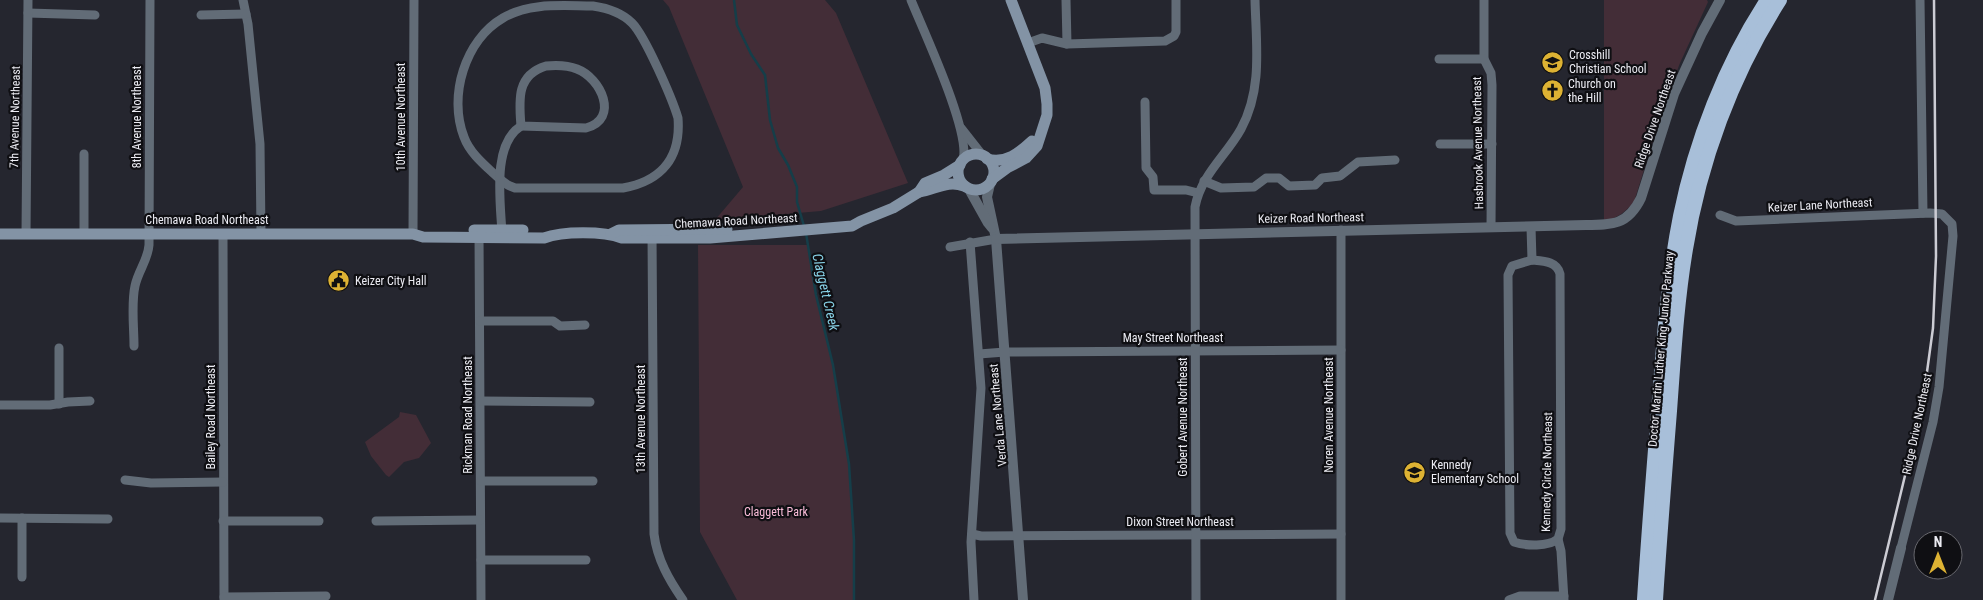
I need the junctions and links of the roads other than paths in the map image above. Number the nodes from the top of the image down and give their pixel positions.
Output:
1 (28, 0) edge
2 (150, 0) edge
3 (243, 0) edge
4 (414, 0) edge
5 (911, 0) edge
6 (1011, 0) edge
7 (1066, 0) edge
8 (1176, 0) edge
9 (1255, 0) edge
10 (1484, 0) edge
11 (1720, 0) edge
12 (1767, 0) edge
13 (1780, 0) edge
14 (1920, 0) edge
15 (28, 14) junction
16 (201, 14) dead end
17 (246, 14) junction
18 (95, 15) dead end
19 (1028, 43) junction
20 (1067, 44) junction
21 (1484, 58) junction
22 (1439, 59) dead end
23 (1145, 102) dead end
24 (521, 126) junction
25 (961, 128) junction
26 (1038, 138) junction
27 (1440, 144) dead end
28 (1492, 144) junction
29 (84, 154) dead end
30 (985, 157) junction
31 (1395, 160) dead end
32 (961, 163) junction
33 (501, 180) junction
34 (991, 181) junction
35 (1204, 181) junction
36 (967, 187) junction
37 (919, 192) junction
38 (1198, 193) junction
39 (1923, 213) junction
40 (1720, 215) dead end
41 (1626, 219) joint
42 (1531, 226) junction
43 (1491, 227) junction
44 (992, 228) junction
45 (1341, 230) junction
46 (0, 234) edge
47 (26, 234) junction
48 (84, 234) junction
49 (149, 234) junction
50 (223, 234) junction
51 (260, 234) junction
52 (413, 234) junction
53 (479, 234) junction
54 (502, 234) junction
55 (652, 234) junction
56 (1193, 234) junction
57 (996, 239) junction
58 (970, 242) junction
59 (950, 247) dead end
60 (1532, 260) junction
61 (480, 321) junction
62 (584, 325) dead end
63 (134, 346) dead end
64 (60, 348) dead end
65 (1341, 350) junction
66 (1195, 351) junction
67 (1005, 352) junction
68 (979, 354) junction
69 (481, 400) junction
70 (90, 401) dead end
71 (590, 402) dead end
72 (60, 404) junction
73 (0, 405) edge
74 (125, 480) dead end
75 (481, 481) junction
76 (593, 481) dead end
77 (223, 482) junction
78 (0, 518) edge
79 (22, 518) junction
80 (108, 520) dead end
81 (480, 520) junction
82 (223, 521) junction
83 (319, 521) dead end
84 (376, 521) dead end
85 (972, 534) junction
86 (1341, 534) junction
87 (1196, 535) junction
88 (1019, 536) junction
89 (1558, 539) junction
90 (1901, 548) joint
91 (481, 560) junction
92 (586, 560) dead end
93 (22, 577) dead end
94 (326, 596) dead end
95 (224, 598) edge
96 (1564, 598) edge
97 (481, 600) edge
98 (684, 600) edge
99 (974, 600) edge
100 (1023, 600) edge
101 (1196, 600) edge
102 (1342, 600) edge
103 (1509, 600) edge
104 (1644, 600) edge
105 (1656, 600) edge
106 (1888, 600) edge

1 - 15 street, 7th Avenue Northeast
2 - 49 street, 8th Avenue Northeast
3 - 17 street
4 - 52 street, 10th Avenue Northeast
5 - 25 street
6 - 19 main road
7 - 20 street
8 - 20 street
9 - 35 street, Gobert Avenue Northeast
10 - 21 street, Hasbrook Avenue Northeast
11 - 41 street, Ridge Drive Northeast
12 - 104 highway, Doctor Martin Luther King Junior Parkway
13 - 105 highway, Doctor Martin Luther King Junior Parkway
14 - 39 street
15 - 18 street
15 - 47 street, 7th Avenue Northeast
16 - 17 street
17 - 51 street
19 - 20 street
19 - 26 main road
21 - 22 street
21 - 28 street, Hasbrook Avenue Northeast
23 - 38 street
24 - 24 street
24 - 33 street
25 - 30 street
25 - 32 street
26 - 30 main road
26 - 34 main road
27 - 28 street
28 - 43 street, Hasbrook Avenue Northeast
29 - 48 street
30 - 32 main road
30 - 34 main road
31 - 35 street
32 - 36 main road
32 - 37 main road, Chemawa Road Northeast
33 - 33 street
33 - 54 street
34 - 36 main road
34 - 44 street, Verda Lane Northeast
35 - 38 street, Gobert Avenue Northeast
36 - 37 main road, Chemawa Road Northeast
36 - 44 street, Verda Lane Northeast
37 - 55 main road, Chemawa Road Northeast
38 - 56 street, Gobert Avenue Northeast
39 - 40 street, Keizer Lane Northeast
39 - 90 street, Ridge Drive Northeast
41 - 42 street, Keizer Road Northeast
42 - 43 street, Keizer Road Northeast
42 - 60 street
43 - 45 street, Keizer Road Northeast
44 - 57 street, Verda Lane Northeast
45 - 56 street, Keizer Road Northeast
45 - 65 street, Noren Avenue Northeast
46 - 47 main road, Chemawa Road Northeast
47 - 48 main road, Chemawa Road Northeast
48 - 49 main road, Chemawa Road Northeast
49 - 50 main road, Chemawa Road Northeast
49 - 63 street, 8th Avenue Northeast
50 - 51 main road, Chemawa Road Northeast
50 - 77 street, Bailey Road Northeast
51 - 52 main road, Chemawa Road Northeast
52 - 53 main road, Chemawa Road Northeast
53 - 54 main road, Chemawa Road Northeast
53 - 61 street, Rickman Road Northeast
54 - 55 main road, Chemawa Road Northeast
55 - 98 street, 13th Avenue Northeast
56 - 57 street, Keizer Road Northeast
56 - 66 street, Gobert Avenue Northeast
57 - 58 street
57 - 67 street, Verda Lane Northeast
58 - 59 street
58 - 68 street
60 - 89 street, Kennedy Circle Northeast
60 - 89 street, Kennedy Circle Northeast
61 - 62 street
61 - 69 street, Rickman Road Northeast
64 - 72 street
65 - 66 street, May Street Northeast
65 - 86 street, Noren Avenue Northeast
66 - 67 street, May Street Northeast
66 - 87 street, Gobert Avenue Northeast
67 - 68 street, May Street Northeast
67 - 88 street, Verda Lane Northeast
68 - 85 street
69 - 71 street
69 - 75 street, Rickman Road Northeast
70 - 72 street
72 - 73 street
74 - 77 street
75 - 76 street
75 - 81 street, Rickman Road Northeast
77 - 82 street, Bailey Road Northeast
78 - 79 street
79 - 80 street
79 - 93 street
81 - 84 street
81 - 91 street, Rickman Road Northeast
82 - 83 street
82 - 95 street, Bailey Road Northeast
85 - 88 street, Dixon Street Northeast
85 - 99 street
86 - 87 street, Dixon Street Northeast
86 - 102 street, Noren Avenue Northeast
87 - 88 street, Dixon Street Northeast
87 - 101 street, Gobert Avenue Northeast
88 - 100 street, Verda Lane Northeast
89 - 96 street
90 - 106 street, Ridge Drive Northeast
91 - 92 street
91 - 97 street, Rickman Road Northeast
94 - 95 street
96 - 103 street

